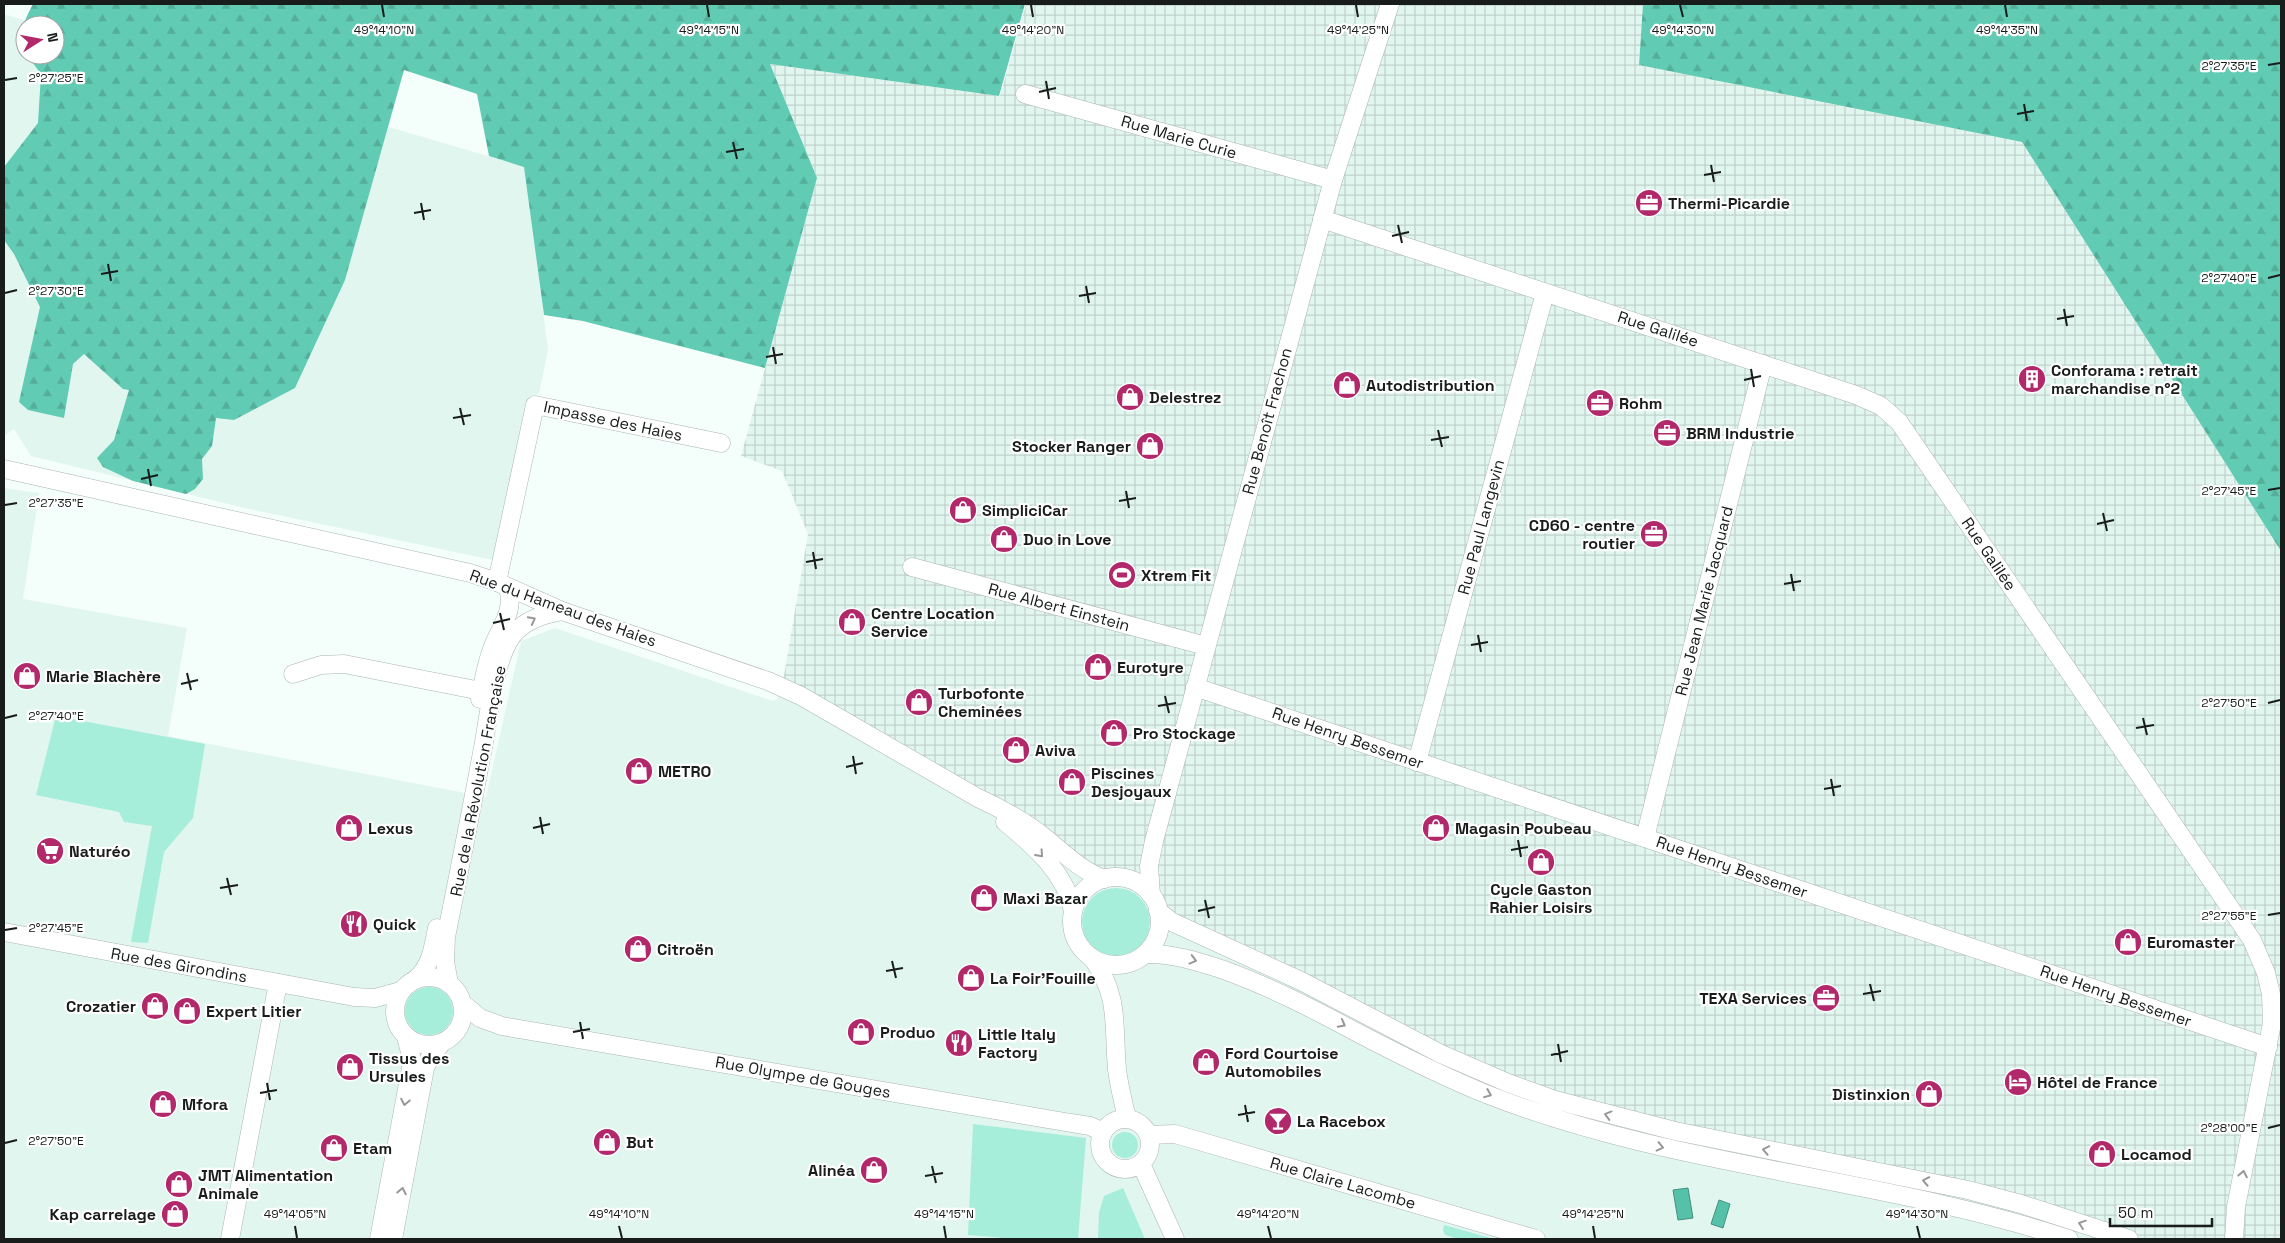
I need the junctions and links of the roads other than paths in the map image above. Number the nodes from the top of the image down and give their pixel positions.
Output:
1 (1390, 4) edge
2 (1025, 94) dead end
3 (1333, 180) junction
4 (1322, 219) junction
5 (1545, 292) junction
6 (1763, 364) junction
7 (721, 443) dead end
8 (4, 468) edge
9 (912, 567) dead end
10 (503, 585) junction
11 (562, 611) junction
12 (1206, 646) junction
13 (293, 674) dead end
14 (1195, 687) junction
15 (486, 696) junction
16 (1418, 762) junction
17 (978, 798) junction
18 (1645, 838) junction
19 (1154, 841) junction
20 (1112, 878) junction
21 (1151, 895) junction
22 (1073, 911) junction
23 (1158, 911) junction
24 (4, 932) edge
25 (1138, 958) junction
26 (1093, 959) junction
27 (278, 983) junction
28 (449, 983) junction
29 (408, 985) junction
30 (354, 997) junction
31 (462, 1003) junction
32 (1114, 1008) junction
33 (502, 1026) junction
34 (402, 1032) junction
35 (448, 1039) junction
36 (2268, 1047) junction
37 (1127, 1118) junction
38 (1103, 1132) junction
39 (1149, 1135) junction
40 (1141, 1164) junction
41 (230, 1239) edge
42 (379, 1239) edge
43 (393, 1239) edge
44 (1175, 1239) edge
45 (1536, 1239) edge
46 (2069, 1239) edge
47 (2129, 1239) edge
48 (2234, 1239) edge

1 - 3 street, Rue Benoît Frachon
2 - 3 street, Rue Marie Curie
3 - 4 street, Rue Benoît Frachon
4 - 5 street, Rue Galilée
4 - 12 street, Rue Benoît Frachon
5 - 6 street, Rue Galilée
5 - 16 street, Rue Paul Langevin
6 - 18 street, Rue Jean Marie Jacquard
6 - 36 street, Rue Galilée
7 - 10 street, Impasse des Haies
8 - 10 street, Rue du Hameau des Haies
9 - 12 street, Rue Albert Einstein
10 - 11 street, Rue du Hameau des Haies
10 - 15 street
15 -> 11 street, Rue de la Révolution Française
11 - 17 street, Rue du Hameau des Haies
12 - 14 street, Rue Benoît Frachon
13 - 15 street
14 - 16 street, Rue Henry Bessemer
14 - 19 street, Rue Benoît Frachon
15 - 28 street, Rue de la Révolution Française
15 - 29 street, Rue de la Révolution Française
16 - 18 street, Rue Henry Bessemer
17 - 20 street, Rue du Hameau des Haies
17 -> 22 street, Rue du Hameau des Haies
18 - 36 street, Rue Henry Bessemer
19 - 20 street, Rue Benoît Frachon
19 - 21 street, Rue Benoît Frachon
20 - 21 street
20 - 22 street
21 - 23 street
22 - 26 street
23 - 25 street
47 -> 23 street
24 - 27 street, Rue des Girondins
25 - 26 street
25 - 32 street
25 -> 46 street
26 - 32 street
27 - 30 street, Rue des Girondins
27 - 41 street
28 - 29 street
28 - 31 street
29 - 30 street, Rue des Girondins
29 - 34 street
30 - 34 street, Rue des Girondins
31 - 33 street, Rue Olympe de Gouges
31 - 35 street
32 - 37 street
33 - 35 street, Rue Olympe de Gouges
33 - 38 street, Rue Olympe de Gouges
34 - 35 street
34 -> 42 street
43 -> 35 street
48 -> 36 street, Rue Galilée
37 - 38 street
37 - 39 street
38 - 40 street
39 - 40 street
39 - 45 street, Rue Claire Lacombe
40 - 44 street

